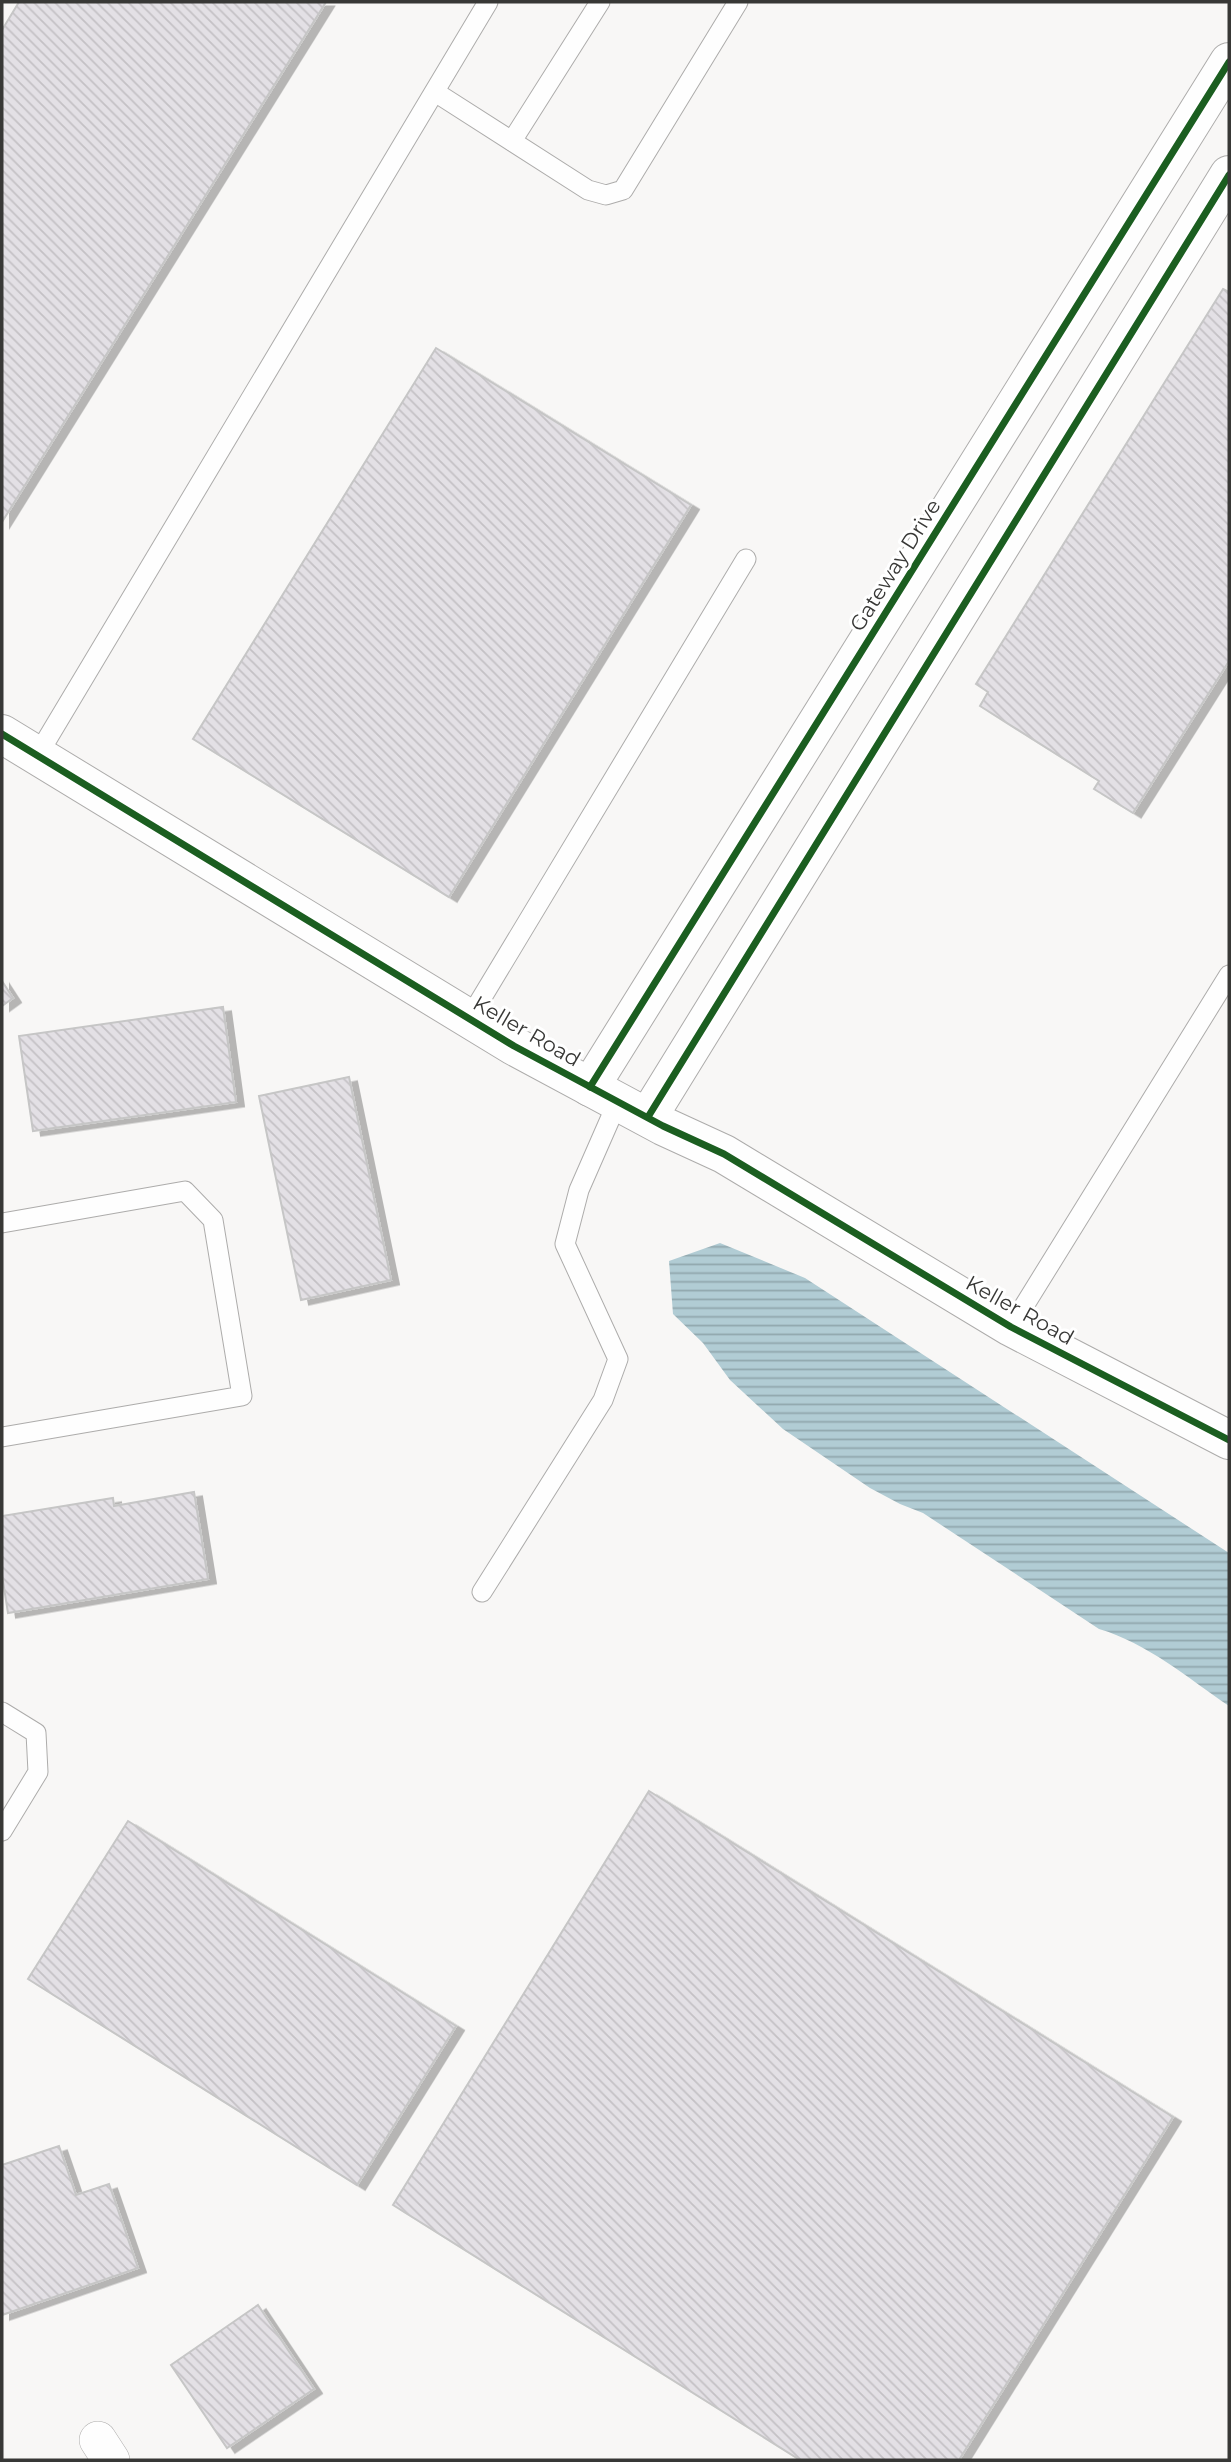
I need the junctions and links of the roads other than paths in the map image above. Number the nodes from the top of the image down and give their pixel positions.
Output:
1 (488, 2) edge
2 (600, 2) edge
3 (738, 2) edge
4 (1229, 62) edge
5 (435, 92) junction
6 (512, 141) junction
7 (1229, 175) edge
8 (746, 559) dead end
9 (2, 734) edge
10 (37, 756) junction
11 (1229, 975) edge
12 (469, 1019) junction
13 (619, 1102) junction
14 (2, 1223) edge
15 (1011, 1327) junction
16 (2, 1437) edge
17 (1229, 1440) edge
18 (482, 1592) dead end
19 (2, 1713) edge
20 (2, 1830) edge

1 - 5 lane
2 - 6 lane
3 - 6 lane
4 - 13 street, Gateway Drive
5 - 6 lane
5 - 10 lane
7 - 13 street
8 - 12 lane
9 - 10 street, Keller Road
10 - 12 street, Keller Road
11 - 15 lane
12 - 13 street, Keller Road
13 - 15 street, Keller Road
13 - 18 lane
14 - 16 lane
15 - 17 street, Keller Road
19 - 20 lane

